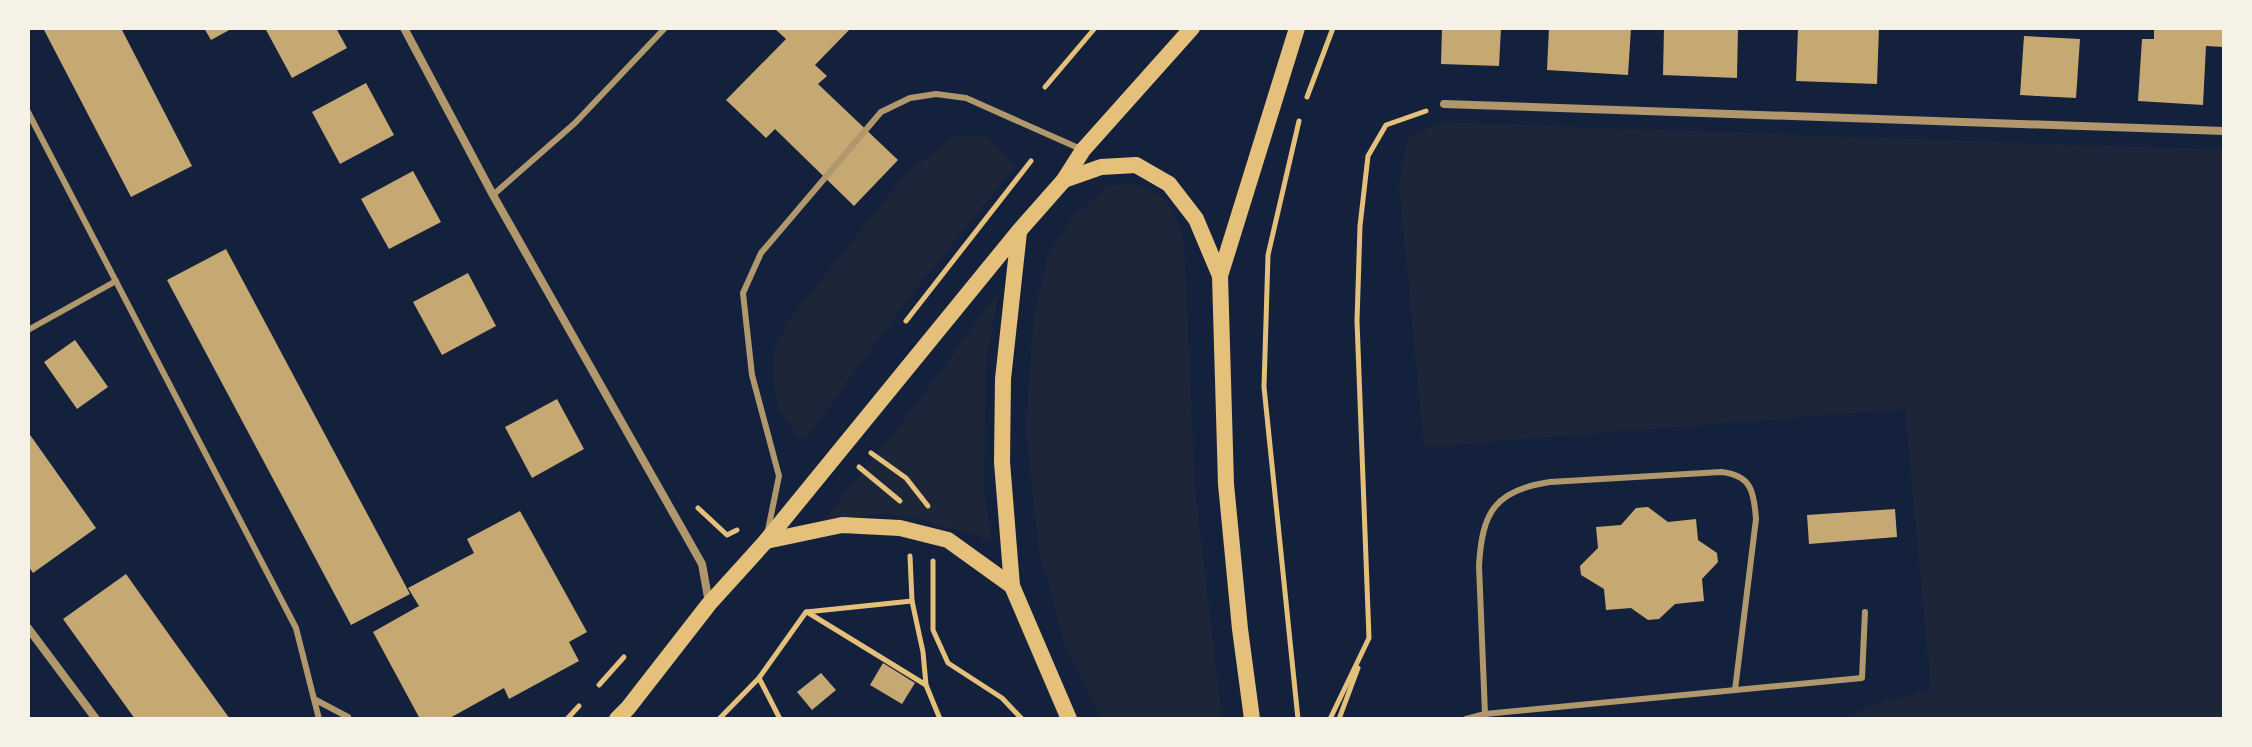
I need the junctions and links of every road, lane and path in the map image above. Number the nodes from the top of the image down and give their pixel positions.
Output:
1 (404, 28) edge
2 (665, 28) edge
3 (1095, 28) edge
4 (1192, 28) edge
5 (1297, 28) edge
6 (1333, 28) edge
7 (1045, 87) dead end
8 (1444, 104) joint
9 (28, 112) edge
10 (2224, 131) edge
11 (1083, 150) junction
12 (1064, 180) junction
13 (493, 195) junction
14 (1019, 231) junction
15 (1220, 276) junction
16 (116, 281) junction
17 (28, 330) edge
18 (850, 438) junction
19 (936, 516) dead end
20 (766, 541) junction
21 (933, 566) dead end
22 (1012, 586) junction
23 (912, 601) dead end
24 (709, 604) junction
25 (806, 612) junction
26 (1865, 612) dead end
27 (28, 628) edge
28 (1369, 638) junction
29 (624, 657) dead end
30 (759, 678) junction
31 (599, 685) dead end
32 (1735, 690) junction
33 (314, 699) junction
34 (579, 706) dead end
35 (1485, 714) junction
36 (348, 717) dead end
37 (96, 719) edge
38 (319, 719) edge
39 (567, 719) edge
40 (617, 719) edge
41 (719, 719) edge
42 (780, 719) edge
43 (940, 719) edge
44 (1022, 719) edge
45 (1069, 719) edge
46 (1252, 719) edge
47 (1298, 719) edge
48 (1330, 719) edge
49 (1339, 719) edge
50 (1466, 719) edge

1 - 13 street
2 - 13 lane
3 - 7 path
4 - 11 main road
5 - 15 main road
6 - 47 path
8 - 10 street
8 - 28 path
9 - 16 lane
11 - 12 main road
11 - 20 lane
12 - 14 main road
12 - 15 main road
13 - 24 street
14 - 18 main road
14 - 22 main road
15 - 46 main road
16 - 17 lane
16 - 33 lane
18 - 19 path
18 - 20 main road
20 - 22 main road
20 - 24 main road
21 - 44 path
22 - 45 main road
23 - 25 path
24 - 40 main road
25 - 30 path
25 - 43 path
26 - 32 lane
27 - 37 street
28 - 48 path
28 - 49 path
29 - 31 path
30 - 41 path
30 - 42 path
32 - 35 lane
32 - 35 lane
33 - 36 lane
33 - 38 lane
34 - 39 path
35 - 50 lane

